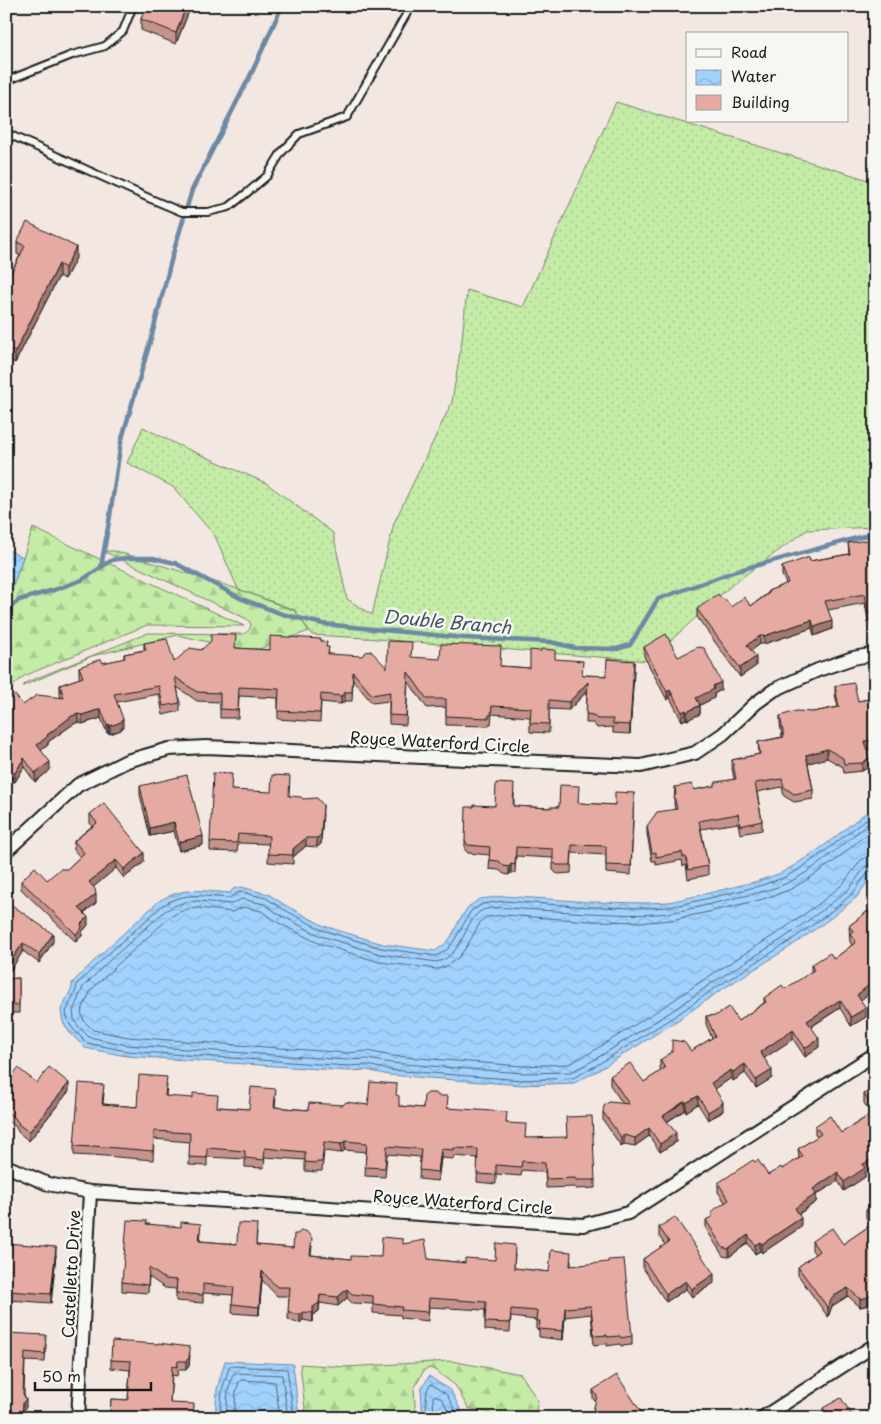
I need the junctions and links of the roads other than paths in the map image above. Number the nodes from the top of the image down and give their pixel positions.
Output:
1 (132, 6) edge
2 (411, 6) edge
3 (6, 81) edge
4 (6, 133) edge
5 (875, 654) edge
6 (6, 851) edge
7 (875, 1054) edge
8 (6, 1166) edge
9 (90, 1192) junction
10 (875, 1345) edge
11 (78, 1418) edge
12 (762, 1418) edge

1 - 3 lane
2 - 4 lane
5 - 6 street, Royce Waterford Circle
7 - 9 street, Royce Waterford Circle
8 - 9 street, Royce Waterford Circle
9 - 11 street, Castelletto Drive
10 - 12 street

